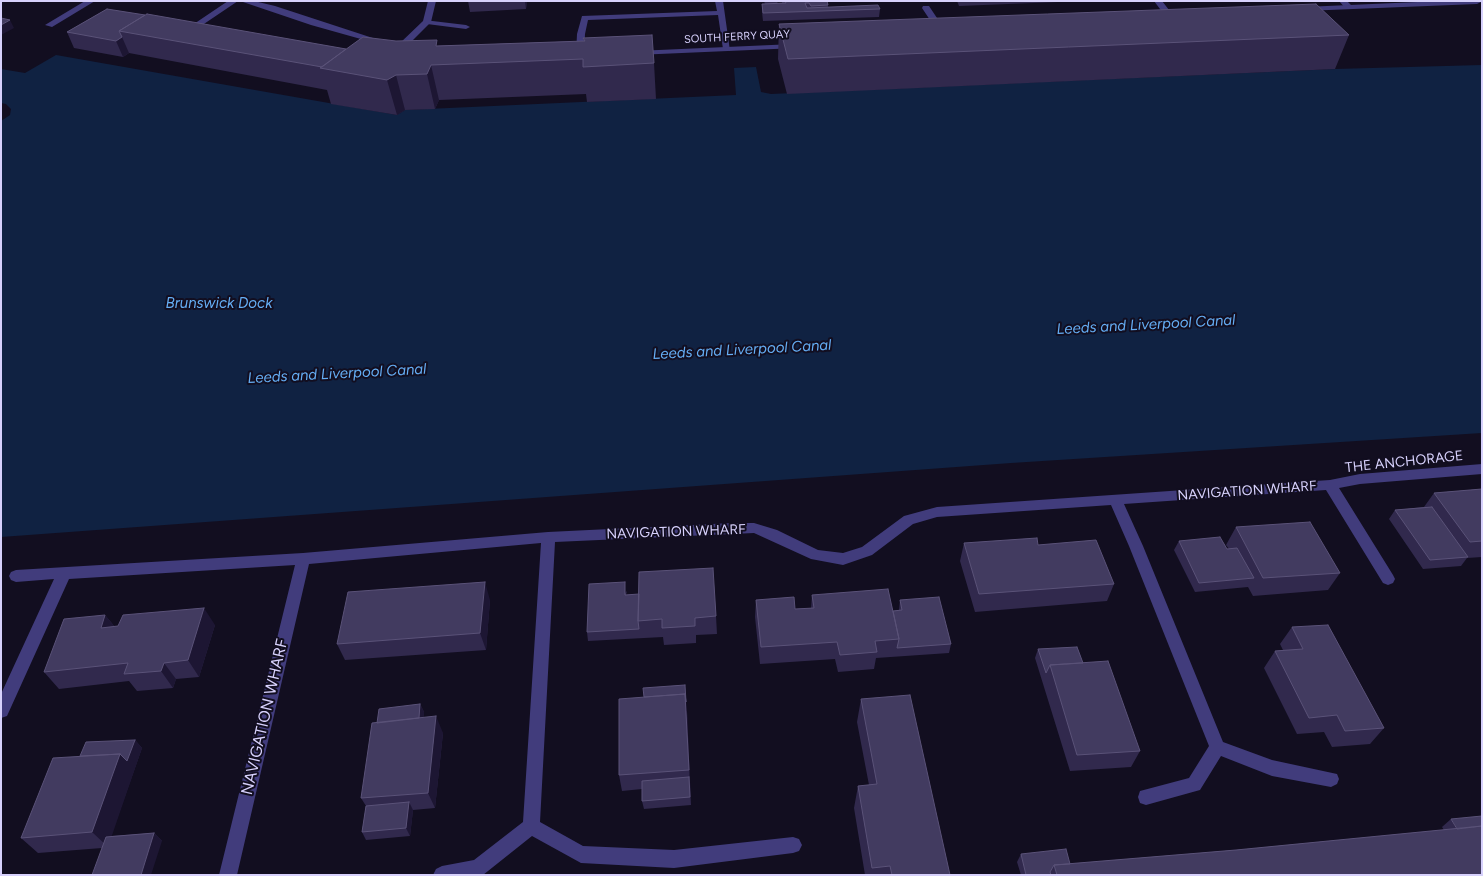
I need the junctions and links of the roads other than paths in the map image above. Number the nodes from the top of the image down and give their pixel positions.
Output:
1 (91, 1) edge
2 (234, 1) edge
3 (244, 1) edge
4 (432, 1) edge
5 (719, 1) edge
6 (1158, 1) edge
7 (1476, 1) edge
8 (1346, 4) edge
9 (1482, 5) edge
10 (926, 8) dead end
11 (1294, 10) edge
12 (721, 13) junction
13 (1169, 15) junction
14 (1179, 15) edge
15 (1160, 16) edge
16 (427, 22) junction
17 (49, 25) dead end
18 (948, 26) edge
19 (466, 27) dead end
20 (940, 28) junction
21 (931, 29) edge
22 (195, 34) edge
23 (948, 41) edge
24 (799, 43) edge
25 (398, 45) junction
26 (727, 49) junction
27 (629, 53) edge
28 (393, 54) edge
29 (590, 55) edge
30 (1482, 469) edge
31 (1330, 485) junction
32 (1114, 500) junction
33 (548, 537) junction
34 (303, 559) junction
35 (64, 573) junction
36 (16, 576) dead end
37 (1388, 579) dead end
38 (1, 710) edge
39 (1217, 747) junction
40 (1330, 779) dead end
41 (1146, 797) dead end
42 (531, 826) junction
43 (793, 845) dead end
44 (228, 875) edge
45 (442, 875) edge

1 - 17 street
2 - 22 street
3 - 25 street
4 - 16 street
5 - 12 street
6 - 13 street
7 - 8 street
7 - 9 street
8 - 11 street
10 - 20 street
12 - 26 street
12 - 29 street
13 - 14 street
13 - 15 street
16 - 19 street
16 - 25 street
18 - 20 street
20 - 21 street
20 - 23 street
24 - 26 street, SOUTH FERRY QUAY
25 - 28 street
26 - 27 street, SOUTH FERRY QUAY
30 - 31 street, THE ANCHORAGE
31 - 32 street, NAVIGATION WHARF
31 - 37 street, NAVIGATION WHARF
32 - 33 street, NAVIGATION WHARF
32 - 39 street
33 - 34 street, NAVIGATION WHARF
33 - 42 street
34 - 35 street, NAVIGATION WHARF
34 - 44 street, NAVIGATION WHARF
35 - 36 street, NAVIGATION WHARF
35 - 38 street
39 - 40 street
39 - 41 street
42 - 43 street
42 - 45 street

